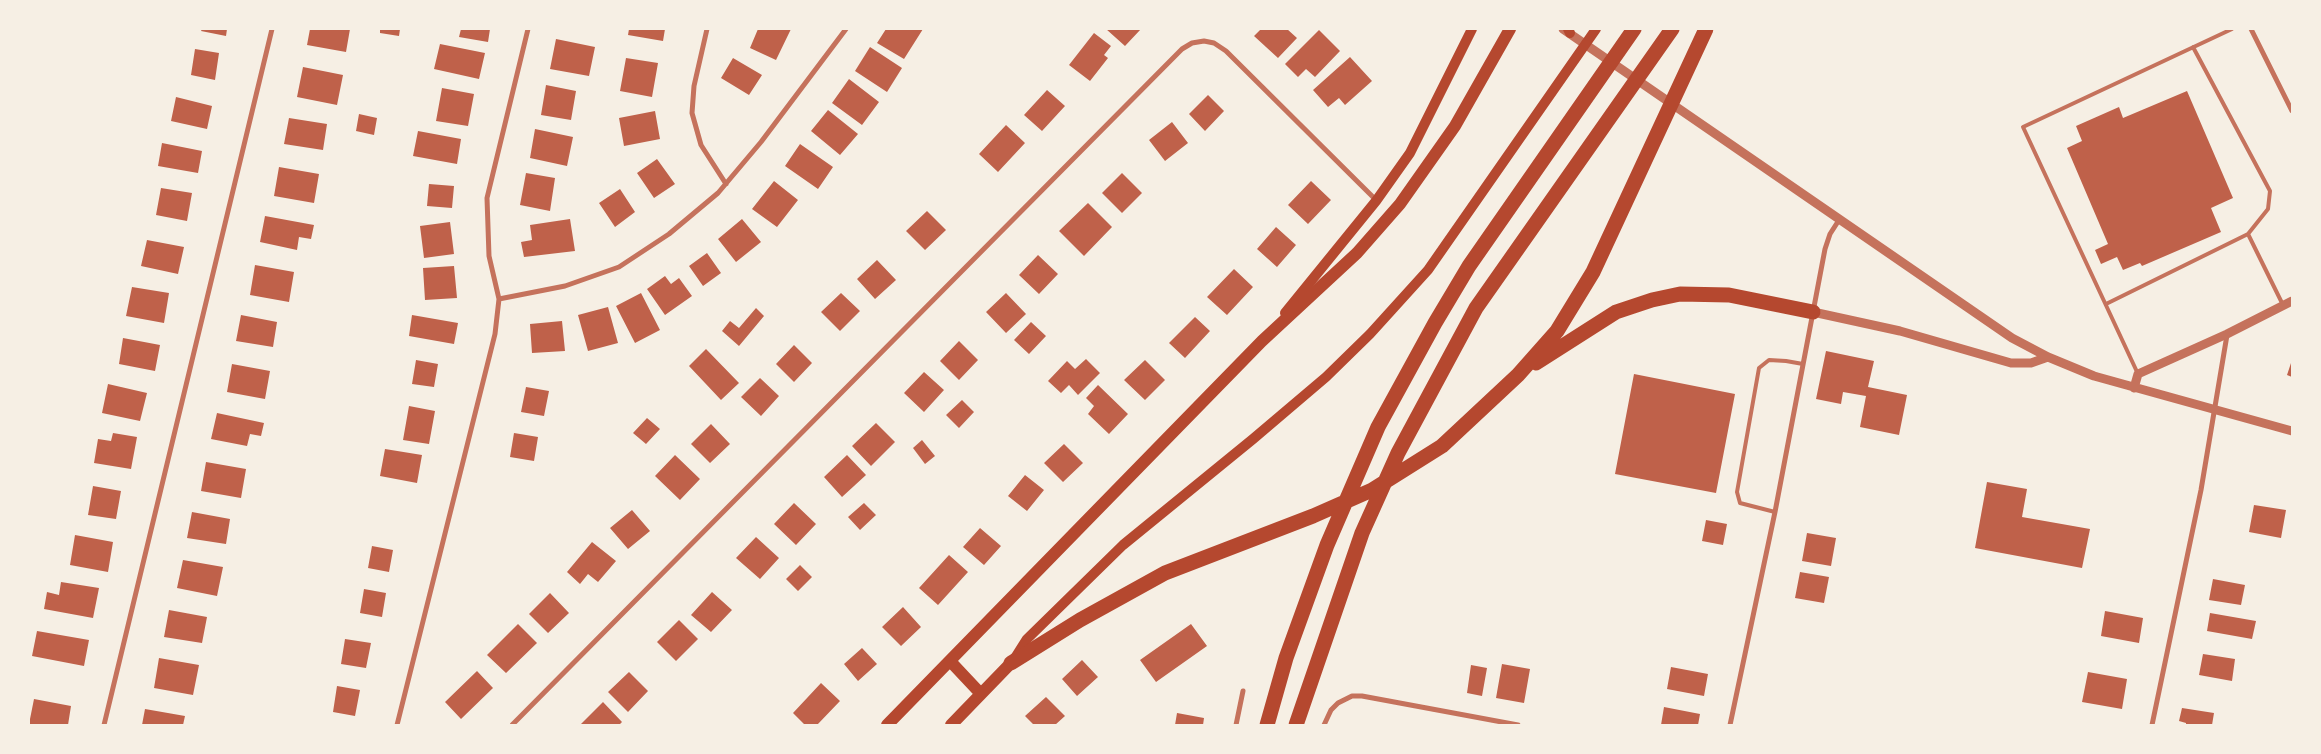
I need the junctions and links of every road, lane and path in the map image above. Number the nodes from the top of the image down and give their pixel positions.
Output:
1 (272, 29) edge
2 (528, 29) edge
3 (708, 29) edge
4 (846, 29) edge
5 (1472, 29) edge
6 (1510, 29) edge
7 (1596, 29) edge
8 (1634, 29) edge
9 (1672, 29) edge
10 (1706, 29) edge
11 (2232, 29) edge
12 (2251, 29) edge
13 (1567, 30) edge
14 (2194, 47) junction
15 (2292, 111) edge
16 (726, 184) junction
17 (1376, 201) junction
18 (1839, 220) junction
19 (2248, 234) junction
20 (499, 299) junction
21 (2292, 301) edge
22 (2106, 304) junction
23 (2283, 306) junction
24 (1813, 312) junction
25 (2227, 334) junction
26 (1262, 341) junction
27 (2048, 357) junction
28 (1803, 364) junction
29 (2138, 374) junction
30 (1518, 375) junction
31 (2134, 388) junction
32 (2215, 408) junction
33 (2292, 430) edge
34 (1775, 512) junction
35 (950, 661) junction
36 (1012, 663) junction
37 (1243, 690) dead end
38 (981, 694) junction
39 (104, 725) edge
40 (398, 725) edge
41 (512, 725) edge
42 (887, 725) edge
43 (951, 725) edge
44 (1236, 725) edge
45 (1267, 725) edge
46 (1296, 725) edge
47 (1324, 725) edge
48 (1518, 725) edge
49 (1730, 725) edge
50 (2152, 725) edge

1 - 39 street
2 - 20 street
3 - 16 street
4 - 16 street
5 - 17 main road
6 - 26 main road
7 - 36 main road
8 - 45 highway
9 - 46 highway
10 - 30 highway
11 - 14 lane
12 - 15 street
13 - 18 street
14 - 19 lane
14 - 22 lane
16 - 20 street
17 - 26 main road
17 - 41 street
18 - 24 street
18 - 27 street
19 - 22 lane
19 - 23 lane
20 - 40 street
21 - 23 street
22 - 29 lane
23 - 25 street
24 - 27 street
24 - 28 street
24 - 30 highway
25 - 29 street
25 - 32 street
26 - 35 main road
27 - 31 street
28 - 34 street
28 - 34 lane
29 - 31 street
30 - 36 highway
31 - 32 street
32 - 33 street
32 - 50 street
34 - 49 street
35 - 38 main road
35 - 42 main road
36 - 38 main road
37 - 44 street
38 - 43 main road
47 - 48 street

